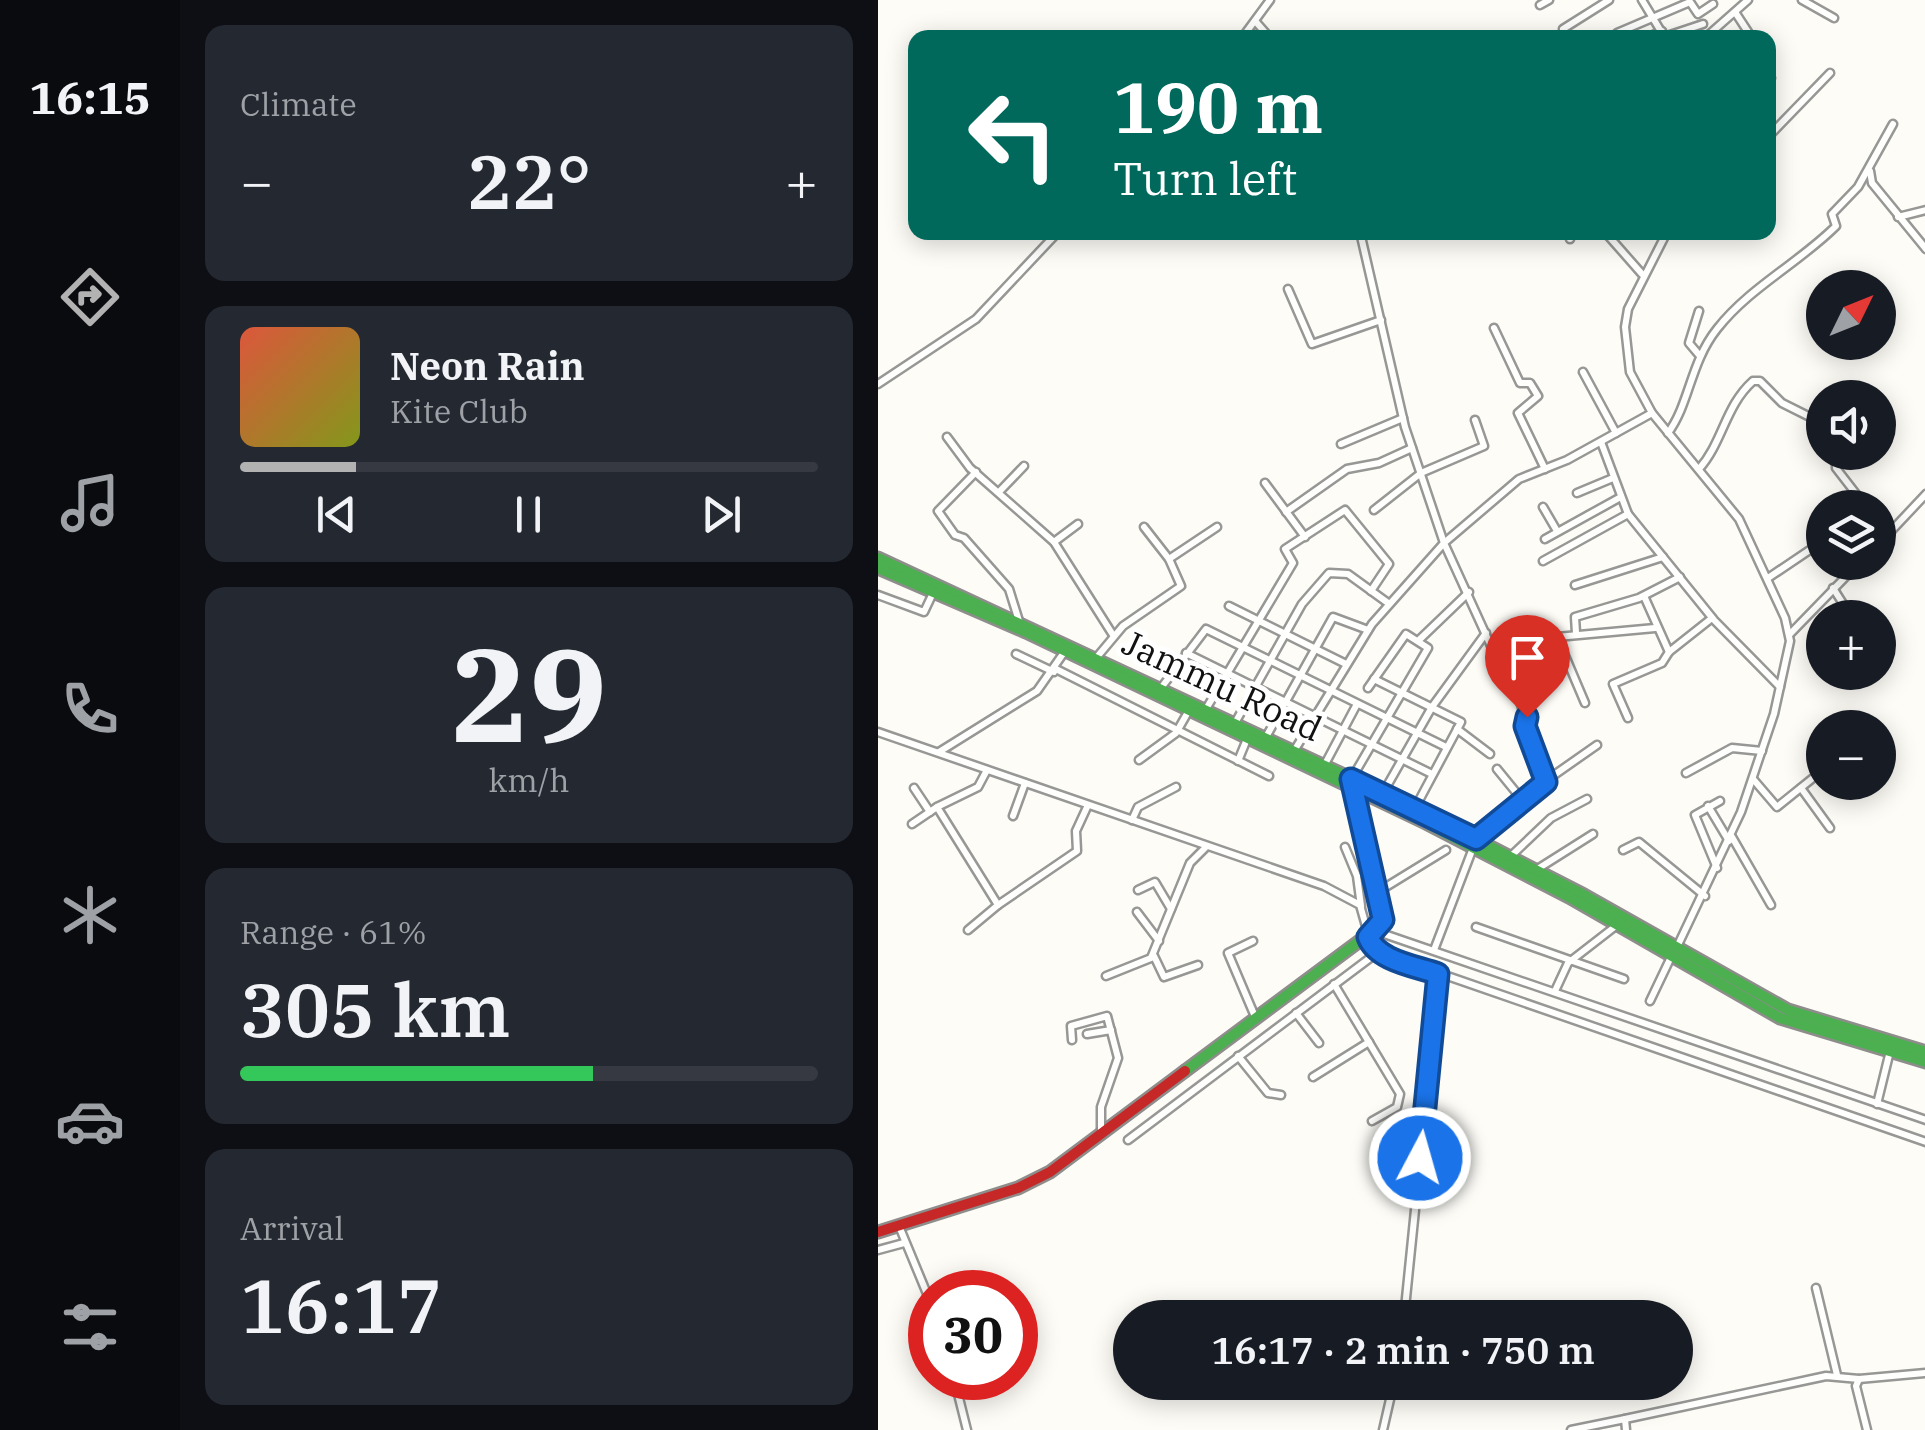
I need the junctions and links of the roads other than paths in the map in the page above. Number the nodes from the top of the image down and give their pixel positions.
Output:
1 (1270, 0) edge
2 (1549, 0) edge
3 (1609, 0) edge
4 (1642, 0) edge
5 (1748, 0) edge
6 (1802, 0) edge
7 (1713, 4) dead end
8 (1540, 5) dead end
9 (1734, 12) junction
10 (1652, 16) junction
11 (1834, 18) dead end
12 (1256, 22) junction
13 (1704, 24) dead end
14 (1563, 28) dead end
15 (1249, 30) edge
16 (1263, 30) edge
17 (1623, 30) edge
18 (1661, 30) edge
19 (1682, 30) edge
20 (1713, 30) edge
21 (1746, 30) edge
22 (1830, 73) dead end
23 (1893, 124) dead end
24 (1776, 129) edge
25 (1870, 168) junction
26 (1926, 210) edge
27 (1898, 217) junction
28 (1051, 240) edge
29 (1362, 240) edge
30 (1611, 240) edge
31 (1662, 240) edge
32 (1926, 249) edge
33 (1642, 274) junction
34 (1288, 290) dead end
35 (1699, 311) dead end
36 (1380, 320) junction
37 (1494, 328) dead end
38 (1700, 356) junction
39 (1583, 372) dead end
40 (878, 384) edge
41 (1652, 413) junction
42 (1806, 415) edge
43 (1403, 418) junction
44 (1475, 420) dead end
45 (1616, 433) junction
46 (1668, 434) junction
47 (946, 437) dead end
48 (1601, 442) junction
49 (1341, 444) dead end
50 (1412, 448) junction
51 (1024, 466) dead end
52 (1545, 469) junction
53 (1698, 469) junction
54 (1838, 470) edge
55 (976, 472) junction
56 (1421, 473) junction
57 (1613, 478) junction
58 (1264, 484) dead end
59 (1853, 490) edge
60 (998, 492) junction
61 (1577, 493) dead end
62 (1926, 494) edge
63 (1619, 498) junction
64 (1543, 506) dead end
65 (1374, 510) dead end
66 (1286, 512) junction
67 (1628, 514) junction
68 (1078, 524) dead end
69 (1144, 527) dead end
70 (1896, 527) edge
71 (1217, 528) dead end
72 (1557, 531) junction
73 (1305, 537) junction
74 (1545, 539) dead end
75 (1054, 542) junction
76 (1444, 543) junction
77 (1806, 552) edge
78 (1663, 556) junction
79 (878, 558) edge
80 (1168, 559) junction
81 (1543, 561) dead end
82 (878, 568) edge
83 (1680, 577) junction
84 (1768, 578) junction
85 (1841, 580) edge
86 (1576, 585) dead end
87 (1833, 588) junction
88 (1371, 591) junction
89 (1469, 592) junction
90 (878, 595) edge
91 (1644, 596) junction
92 (1841, 600) edge
93 (930, 601) junction
94 (1388, 603) junction
95 (1229, 606) dead end
96 (1712, 618) junction
97 (1019, 621) junction
98 (1256, 621) junction
99 (1655, 628) junction
100 (1368, 630) junction
101 (1486, 633) junction
102 (1576, 633) junction
103 (1790, 634) junction
104 (1114, 635) junction
105 (1286, 636) junction
106 (1557, 636) junction
107 (1418, 641) junction
108 (1240, 647) junction
109 (1315, 648) junction
110 (1064, 651) junction
111 (1670, 652) junction
112 (1186, 653) junction
113 (1016, 654) dead end
114 (1097, 657) junction
115 (1270, 662) junction
116 (1506, 662) junction
117 (1346, 664) junction
118 (1567, 667) junction
119 (1056, 668) junction
120 (1226, 674) junction
121 (1299, 677) junction
122 (1374, 679) junction
123 (1255, 687) junction
124 (1161, 688) junction
125 (1368, 688) dead end
126 (1517, 688) junction
127 (1781, 688) junction
128 (1330, 691) junction
129 (1403, 692) junction
130 (1284, 702) junction
131 (1585, 703) dead end
132 (1357, 704) junction
133 (1432, 707) junction
134 (1206, 709) junction
135 (1315, 717) junction
136 (1628, 718) dead end
137 (1388, 719) junction
138 (1235, 723) junction
139 (1181, 724) junction
140 (1457, 729) junction
141 (1344, 731) junction
142 (878, 732) edge
143 (1418, 734) junction
144 (1266, 737) junction
145 (1245, 744) junction
146 (1373, 745) junction
147 (1598, 745) dead end
148 (1446, 748) junction
149 (1294, 751) junction
150 (1762, 751) junction
151 (939, 752) junction
152 (1490, 754) dead end
153 (1239, 759) junction
154 (1403, 759) junction
155 (1138, 760) dead end
156 (1324, 766) junction
157 (1496, 769) dead end
158 (986, 770) junction
159 (1686, 773) dead end
160 (1432, 774) junction
161 (1269, 776) dead end
162 (1752, 778) junction
163 (1547, 780) junction
164 (1026, 783) junction
165 (1351, 784) junction
166 (1806, 784) edge
167 (1176, 787) dead end
168 (914, 788) dead end
169 (1801, 788) junction
170 (1384, 793) junction
171 (1586, 799) dead end
172 (1720, 801) dead end
173 (1524, 802) junction
174 (1088, 805) junction
175 (1708, 806) junction
176 (1414, 808) junction
177 (933, 810) junction
178 (1013, 816) dead end
179 (1132, 820) junction
180 (912, 824) dead end
181 (1830, 828) dead end
182 (1592, 834) dead end
183 (1730, 839) junction
184 (1475, 844) junction
185 (1206, 846) junction
186 (1346, 847) dead end
187 (1446, 850) dead end
188 (1622, 850) dead end
189 (1510, 857) junction
190 (1717, 869) junction
191 (1536, 870) junction
192 (1138, 890) dead end
193 (1376, 893) junction
194 (1705, 896) junction
195 (998, 905) junction
196 (1771, 905) dead end
197 (1362, 906) junction
198 (1172, 910) junction
199 (1137, 912) dead end
200 (1617, 925) junction
201 (1476, 927) dead end
202 (968, 930) dead end
203 (1375, 938) junction
204 (1159, 941) junction
205 (1253, 942) dead end
206 (1434, 950) junction
207 (1674, 952) junction
208 (1154, 954) junction
209 (1572, 960) junction
210 (1198, 965) dead end
211 (1438, 974) junction
212 (1106, 976) dead end
213 (1624, 979) dead end
214 (1334, 984) junction
215 (1555, 991) junction
216 (1650, 1001) dead end
217 (1296, 1013) junction
218 (1257, 1020) junction
219 (1111, 1030) junction
220 (1087, 1034) dead end
221 (1072, 1040) dead end
222 (1369, 1042) junction
223 (1318, 1043) dead end
224 (1715, 1050) junction
225 (1890, 1050) junction
226 (1926, 1052) edge
227 (1238, 1056) junction
228 (1926, 1062) edge
229 (1711, 1063) junction
230 (1313, 1077) dead end
231 (1281, 1095) dead end
232 (1877, 1104) junction
233 (1926, 1120) edge
234 (1372, 1121) dead end
235 (1100, 1136) junction
236 (1128, 1140) dead end
237 (1926, 1142) edge
238 (878, 1232) edge
239 (901, 1235) junction
240 (878, 1250) edge
241 (917, 1270) edge
242 (1816, 1288) dead end
243 (1406, 1300) edge
244 (1926, 1372) edge
245 (1838, 1375) junction
246 (1859, 1378) junction
247 (960, 1400) edge
248 (1390, 1400) edge
249 (1624, 1419) junction
250 (967, 1430) edge
251 (1384, 1430) edge
252 (1571, 1430) edge
253 (1626, 1430) edge
254 (1867, 1430) edge

1 - 12 street
2 - 8 street
3 - 14 street
4 - 10 street
5 - 9 street
6 - 11 street
7 - 10 street
9 - 20 street
9 - 21 street
10 - 17 street
10 - 18 street
12 - 15 street
12 - 16 street
13 - 19 street
22 - 24 street
23 - 25 street
25 - 27 street
25 - 38 street
26 - 27 street
27 - 32 street
28 - 40 street
29 - 36 street
30 - 33 street
31 - 33 street
33 - 41 street
34 - 36 street
35 - 38 street
36 - 43 street
37 - 52 street
38 - 46 street
39 - 45 street
41 - 45 street
41 - 46 street
42 - 53 street
43 - 49 street
43 - 50 street
44 - 56 street
45 - 48 street
46 - 53 street
47 - 55 street
48 - 52 street
48 - 57 street
50 - 56 street
50 - 66 street
51 - 60 street
52 - 76 street
53 - 84 street
54 - 59 street
55 - 60 street
55 - 97 street
56 - 65 street
56 - 76 street
57 - 61 street
57 - 63 street
58 - 66 street
60 - 75 street
62 - 70 street
63 - 67 street
63 - 72 street
64 - 72 street
66 - 73 street
67 - 78 street
67 - 81 street
68 - 75 street
69 - 80 street
71 - 80 street
72 - 74 street
73 - 88 street
73 - 98 street
75 - 104 street
76 - 89 street
76 - 94 street
77 - 84 street
78 - 83 street
78 - 86 street
79 - 97 main road, Jammu Road
80 - 104 street
82 - 93 main road
83 - 91 street
83 - 96 street
84 - 103 street
85 - 87 street
87 - 92 street
87 - 103 street
88 - 94 street
88 - 105 street
89 - 101 street
89 - 107 street
90 - 93 street
91 - 99 street
91 - 102 street
93 - 110 main road
94 - 100 street
95 - 98 street
96 - 111 street
96 - 127 street
97 - 114 main road, Jammu Road
98 - 105 street
98 - 108 street
99 - 102 street
99 - 111 street
100 - 109 street
100 - 117 street
101 - 116 street
101 - 133 street
102 - 106 street
103 - 127 street
104 - 114 street
105 - 109 street
105 - 115 street
106 - 116 street
106 - 118 street
107 - 122 street
107 - 129 street
108 - 112 street
108 - 115 street
108 - 120 street
109 - 117 street
109 - 121 street
110 - 119 street
110 - 139 main road
111 - 136 street
112 - 120 street
112 - 124 street
113 - 119 street
114 - 124 main road, Jammu Road
115 - 121 street
115 - 123 street
116 - 126 street
117 - 128 street
118 - 126 street
118 - 131 street
119 - 139 street
119 - 151 street
120 - 123 street
120 - 134 street
121 - 128 street
121 - 130 street
122 - 125 street
122 - 129 street
123 - 130 street
123 - 138 street
124 - 134 main road, Jammu Road
126 - 163 street
127 - 150 street
128 - 132 street
128 - 135 street
129 - 133 street
129 - 137 street
130 - 135 street
130 - 144 street
132 - 137 street
132 - 141 street
133 - 140 street
133 - 143 street
134 - 138 main road, Jammu Road
135 - 141 street
135 - 149 street
137 - 143 street
137 - 146 street
138 - 144 main road, Jammu Road
139 - 145 main road
139 - 153 street
139 - 155 street
140 - 148 street
140 - 152 street
141 - 146 street
141 - 156 street
142 - 151 street
143 - 148 street
143 - 154 street
144 - 149 main road, Jammu Road
145 - 153 street
145 - 165 main road
146 - 154 street
146 - 165 street
147 - 163 street
148 - 160 street
149 - 156 main road, Jammu Road
150 - 159 street
150 - 162 street
151 - 158 street
153 - 161 street
154 - 160 street
154 - 170 street
156 - 165 main road, Jammu Road
157 - 173 street
158 - 164 street
158 - 177 street
160 - 176 street
162 - 169 street
162 - 183 street
163 - 173 street
164 - 174 street
164 - 178 street
165 - 170 main road, Jammu Road
165 - 184 main road
165 - 193 main road
166 - 169 street
167 - 179 street
168 - 177 street
169 - 181 street
170 - 176 main road, Jammu Road
171 - 189 street
172 - 175 street
173 - 184 street
174 - 179 street
174 - 195 street
175 - 183 street
175 - 190 street
176 - 184 main road, Jammu Road
177 - 180 street
177 - 195 street
179 - 185 street
182 - 191 street
183 - 190 street
183 - 196 street
184 - 189 main road, Jammu Road
184 - 200 main road
184 - 206 street
185 - 197 street
185 - 198 street
186 - 197 street
187 - 193 street
188 - 194 street
189 - 191 main road, Jammu Road
190 - 194 street
191 - 207 main road, Jammu Road
192 - 198 street
193 - 203 main road
194 - 207 street
195 - 202 street
197 - 203 street
198 - 204 street
199 - 204 street
200 - 207 main road
200 - 209 street
201 - 209 street
203 - 206 street
203 - 211 street
203 - 214 street
203 - 218 main road
204 - 208 street
205 - 218 street
206 - 215 street
207 - 216 street
207 - 225 main road
207 - 226 main road, Jammu Road
208 - 210 street
208 - 212 street
209 - 213 street
209 - 215 street
211 - 229 street
211 - 243 street
214 - 217 street
214 - 222 street
215 - 224 street
217 - 223 street
217 - 227 street
218 - 235 main road
219 - 220 street
219 - 221 street
219 - 235 street
222 - 230 street
222 - 234 street
224 - 229 street
224 - 232 street
225 - 228 main road
225 - 232 street
227 - 231 street
227 - 236 street
229 - 237 street
232 - 233 street
235 - 239 main road
238 - 239 main road
239 - 240 street
239 - 241 street
242 - 245 street
244 - 246 street
245 - 246 street
245 - 249 street
246 - 254 street
247 - 250 street
248 - 251 street
249 - 252 street
249 - 253 street

